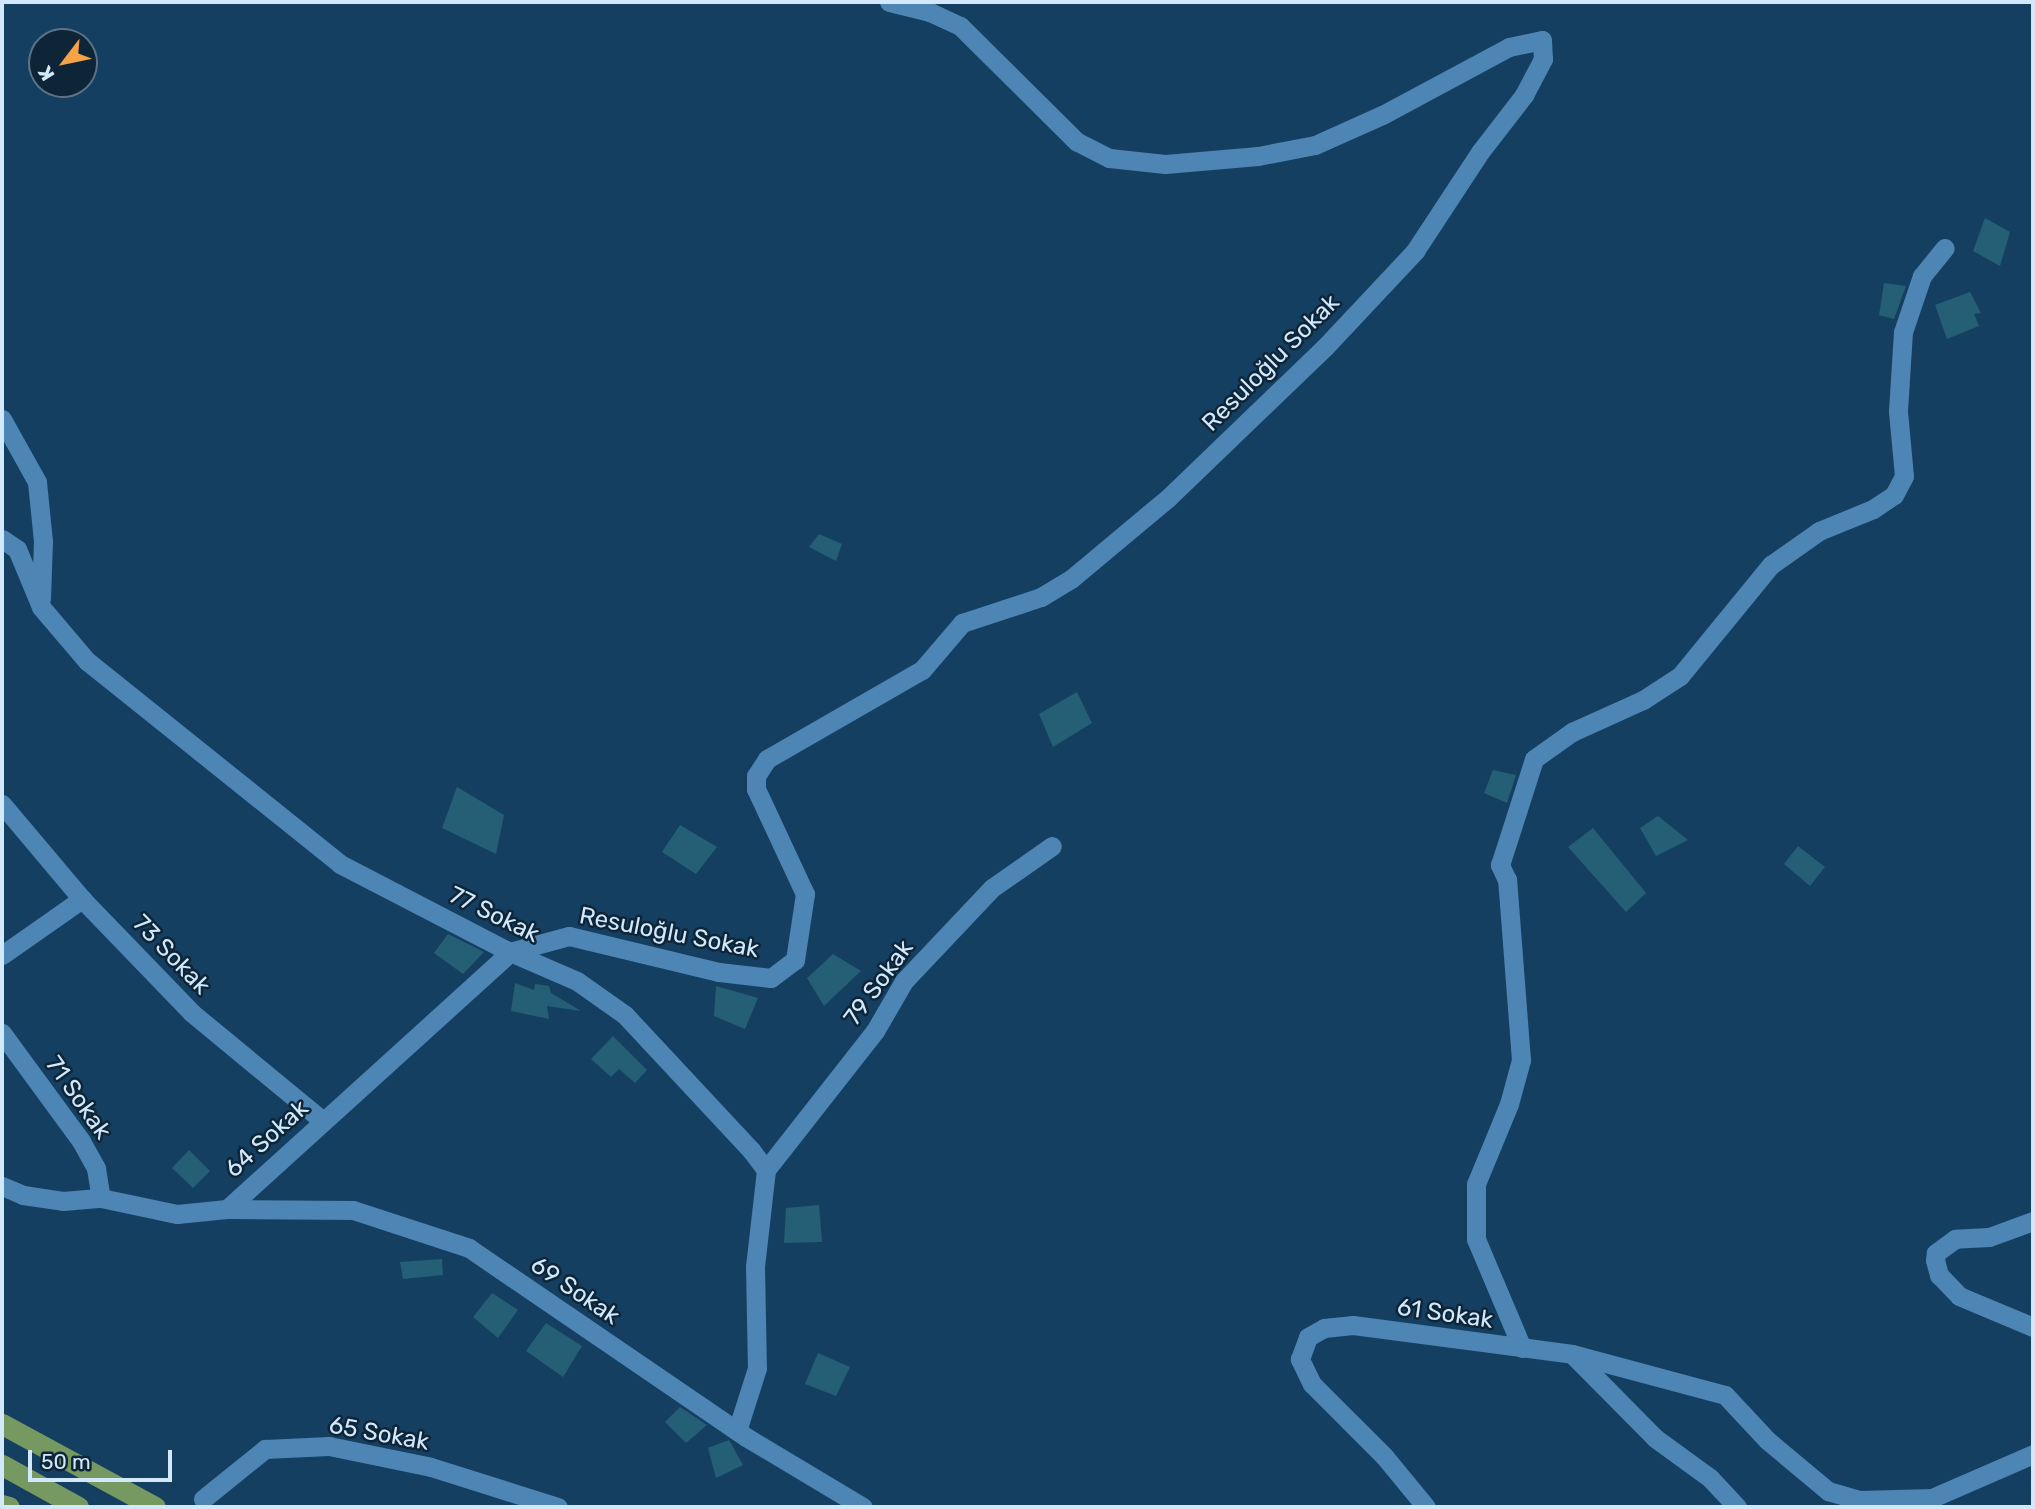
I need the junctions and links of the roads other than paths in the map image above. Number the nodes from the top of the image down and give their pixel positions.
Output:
1 (889, 2) edge
2 (1945, 248) dead end
3 (2, 419) edge
4 (7, 550) edge
5 (41, 607) junction
6 (2, 803) edge
7 (1052, 846) dead end
8 (82, 899) junction
9 (510, 952) junction
10 (2, 955) edge
11 (2, 1033) edge
12 (323, 1121) junction
13 (766, 1170) junction
14 (2, 1186) edge
15 (101, 1198) junction
16 (227, 1209) junction
17 (2033, 1222) edge
18 (2033, 1327) edge
19 (1522, 1348) junction
20 (1572, 1354) junction
21 (2, 1424) edge
22 (737, 1431) junction
23 (2033, 1454) edge
24 (2, 1465) edge
25 (203, 1499) dead end
26 (2, 1505) edge
27 (9, 1507) edge
28 (78, 1507) edge
29 (155, 1507) edge
30 (558, 1507) edge
31 (863, 1507) edge
32 (1426, 1507) edge
33 (1737, 1507) edge

1 - 9 street, Resuloğlu Sokak
2 - 19 street
3 - 5 street
4 - 5 street, 77 Sokak
5 - 9 street, 77 Sokak
6 - 8 street, 73 Sokak
7 - 13 street, 79 Sokak
8 - 10 street
8 - 12 street, 73 Sokak
9 - 12 street, 64 Sokak
9 - 13 street, 77 Sokak
11 - 15 street, 71 Sokak
12 - 16 street, 64 Sokak
13 - 22 street
14 - 15 street, 64 Sokak
15 - 16 street, 64 Sokak
16 - 22 street, 69 Sokak
17 - 18 street
19 - 20 street, 61 Sokak
19 - 32 street, 61 Sokak
20 - 23 street, 61 Sokak
20 - 33 street
21 - 29 highway
22 - 31 street, 69 Sokak
24 - 28 highway
25 - 30 street, 65 Sokak
26 - 27 highway

